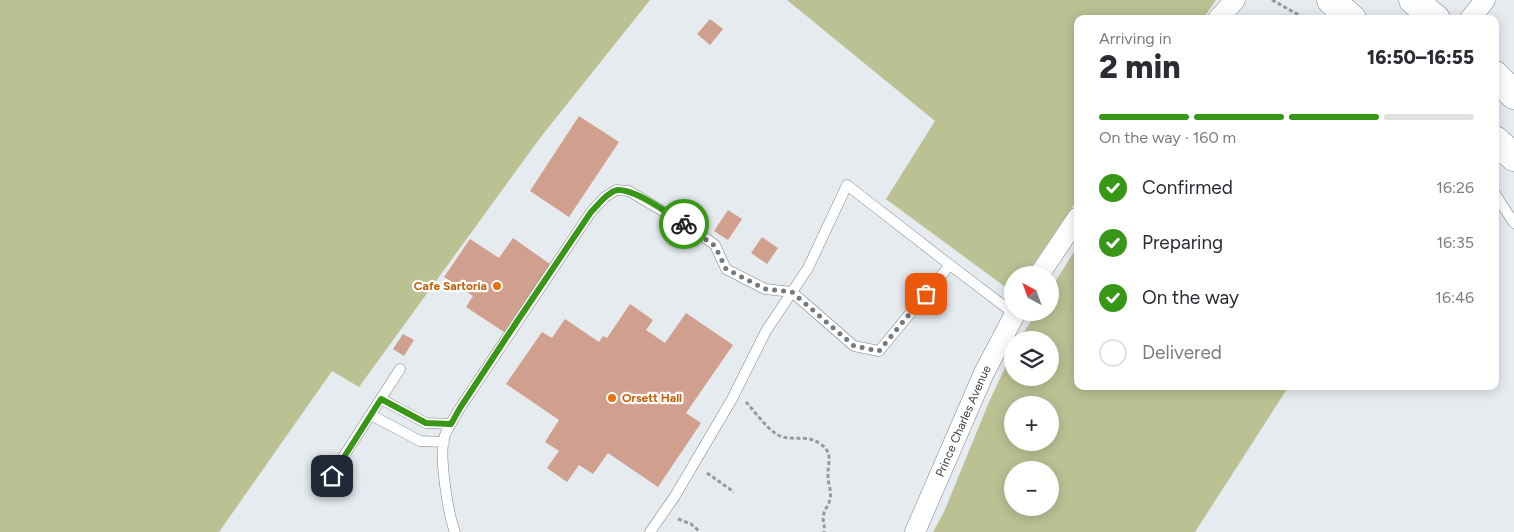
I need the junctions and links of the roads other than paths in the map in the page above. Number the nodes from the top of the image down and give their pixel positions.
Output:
1 (1235, 0) edge
2 (1331, 0) edge
3 (1413, 0) edge
4 (1485, 0) edge
5 (1222, 15) edge
6 (1348, 15) edge
7 (1431, 15) edge
8 (1473, 15) edge
9 (1499, 79) edge
10 (1514, 95) edge
11 (1499, 144) edge
12 (1514, 157) edge
13 (1499, 200) edge
14 (1074, 223) edge
15 (1514, 223) edge
16 (950, 265) junction
17 (1046, 266) edge
18 (792, 292) junction
19 (1004, 306) edge
20 (1010, 321) edge
21 (400, 370) dead end
22 (381, 399) junction
23 (371, 414) junction
24 (451, 424) junction
25 (444, 442) junction
26 (332, 476) dead end
27 (455, 532) edge
28 (650, 532) edge
29 (915, 532) edge

1 - 5 street
2 - 6 main road
3 - 7 main road
4 - 8 street
9 - 10 main road
11 - 12 main road
13 - 15 lane
14 - 17 street
16 - 18 lane
16 - 18 lane
16 - 19 lane
18 - 24 lane
18 - 28 lane
20 - 29 street, Prince Charles Avenue
21 - 22 lane
22 - 23 lane
22 - 24 lane
23 - 25 lane
23 - 26 lane
24 - 25 lane
25 - 27 lane

